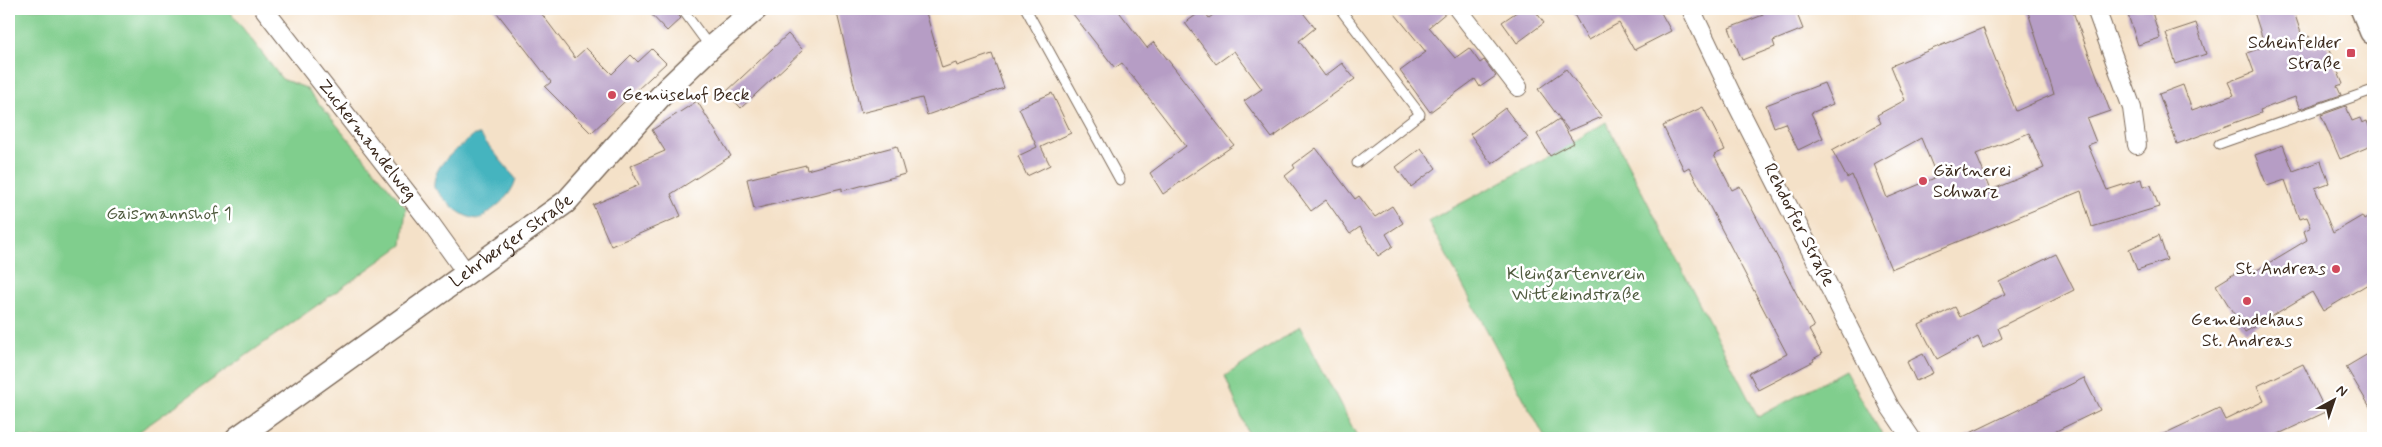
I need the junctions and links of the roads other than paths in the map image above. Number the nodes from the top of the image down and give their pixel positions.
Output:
1 (264, 9) edge
2 (682, 9) edge
3 (756, 9) edge
4 (1026, 9) edge
5 (1340, 9) edge
6 (1458, 9) edge
7 (1691, 9) edge
8 (2096, 9) edge
9 (2364, 9) edge
10 (2373, 31) edge
11 (710, 47) junction
12 (1518, 87) dead end
13 (2373, 90) edge
14 (2218, 144) dead end
15 (2137, 145) dead end
16 (1357, 163) dead end
17 (1120, 180) dead end
18 (467, 274) junction
19 (237, 438) edge
20 (1911, 438) edge

1 - 18 street, Zuckermandelweg
2 - 11 lane
3 - 11 street, Lehrberger Straße
4 - 17 lane
5 - 16 lane
6 - 12 street
7 - 20 street, Rehdorfer Straße
8 - 15 street
9 - 10 main road
11 - 18 street, Lehrberger Straße
13 - 14 lane
18 - 19 street, Lehrberger Straße

